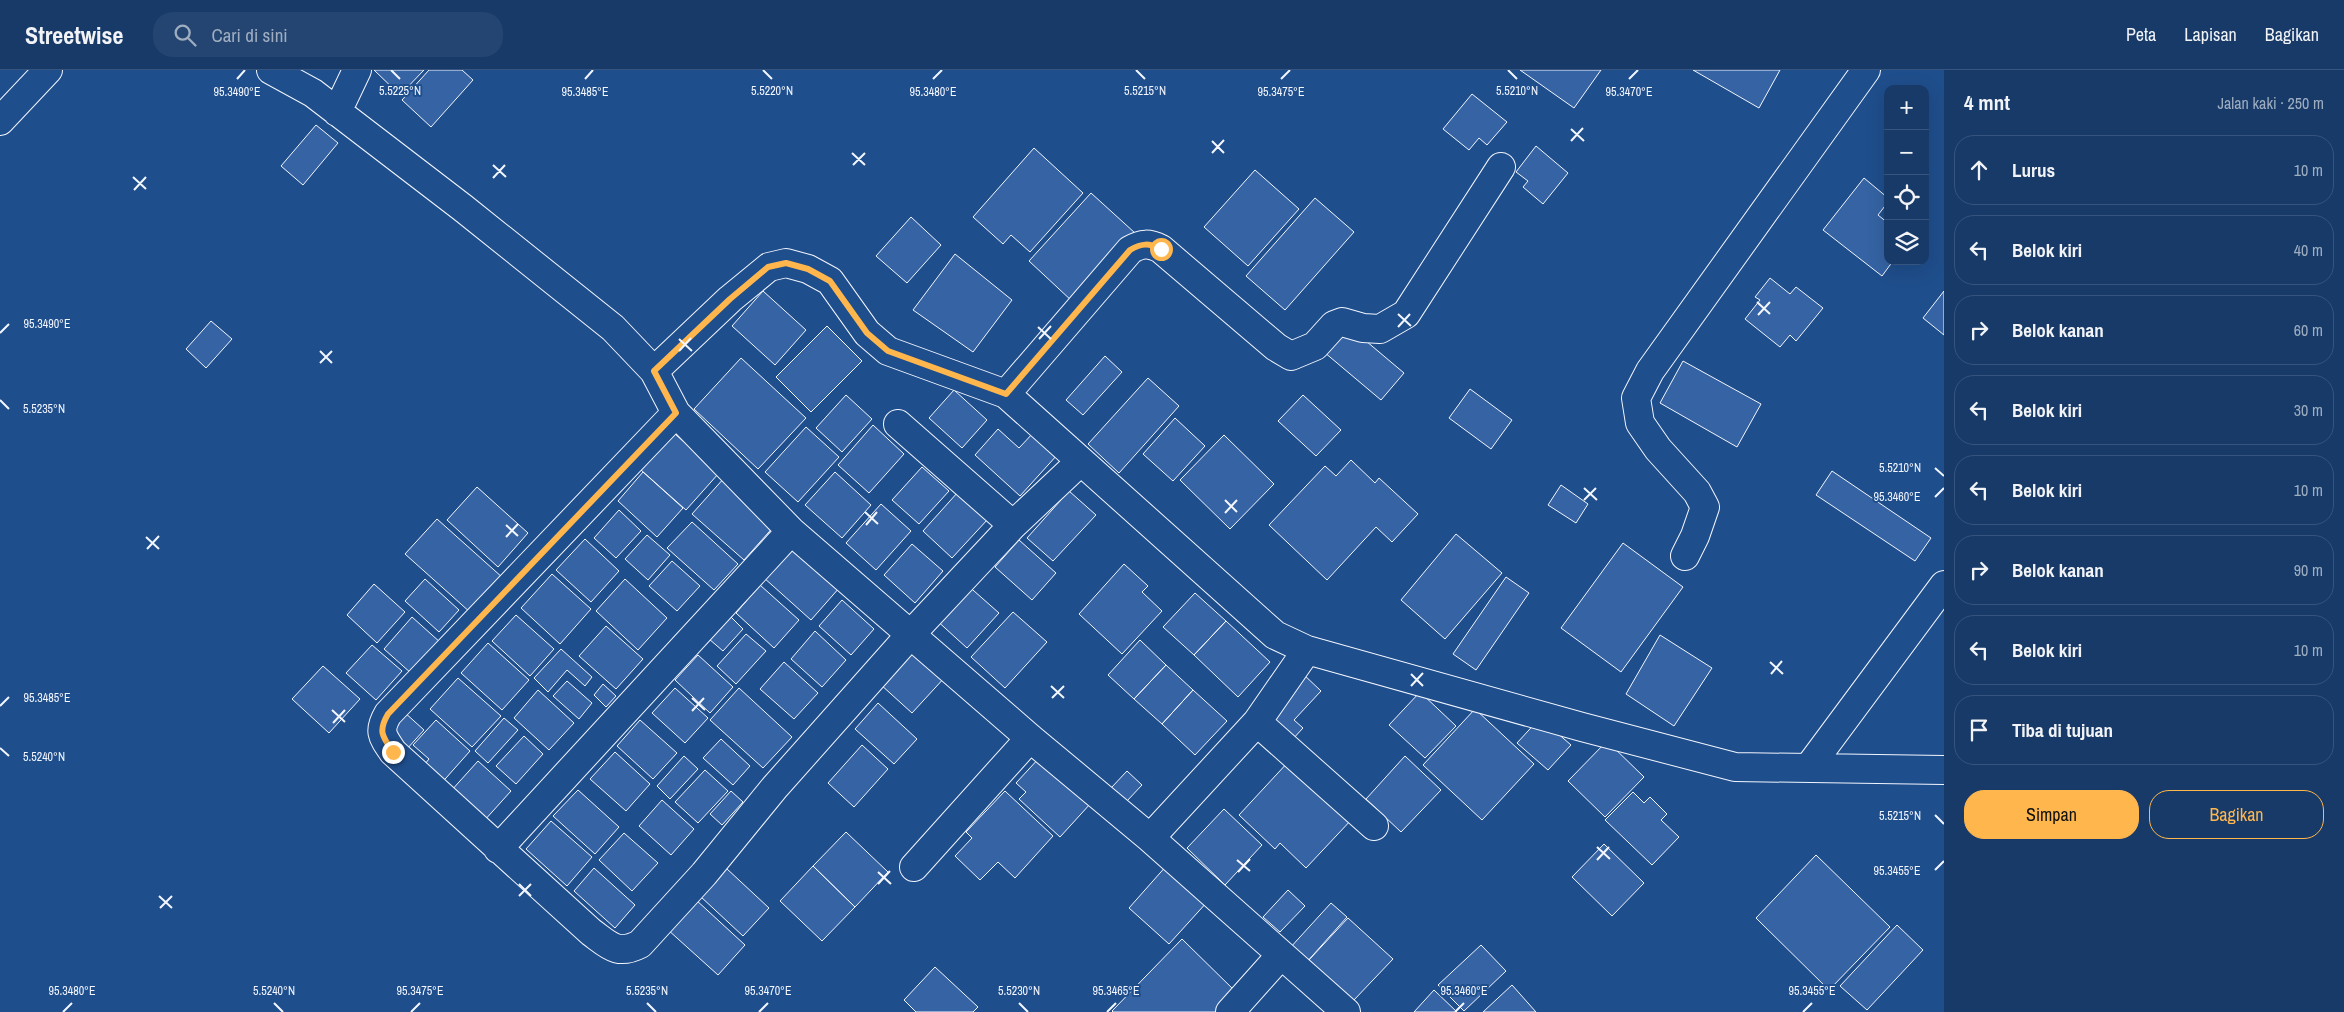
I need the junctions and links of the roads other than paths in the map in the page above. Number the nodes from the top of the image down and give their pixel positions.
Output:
1 (48, 70) edge
2 (357, 70) edge
3 (1866, 70) edge
4 (274, 72) edge
5 (337, 112) junction
6 (0, 121) edge
7 (1501, 167) dead end
8 (654, 371) junction
9 (1006, 394) junction
10 (676, 413) junction
11 (898, 424) dead end
12 (1080, 462) junction
13 (1013, 525) junction
14 (791, 531) junction
15 (1685, 556) dead end
16 (1944, 586) edge
17 (911, 634) junction
18 (1307, 650) junction
19 (1257, 722) junction
20 (1030, 738) junction
21 (1809, 767) junction
22 (1944, 770) edge
23 (1374, 826) dead end
24 (1150, 838) junction
25 (498, 849) junction
26 (914, 867) dead end
27 (1281, 955) junction
28 (1230, 1012) edge
29 (1346, 1012) edge

1 - 6 street
2 - 5 street
3 - 15 street
4 - 5 street
5 - 8 street
7 - 9 street
8 - 9 street
8 - 10 street
9 - 12 street
10 - 14 street
10 - 25 street
11 - 13 street
12 - 13 street
12 - 18 street
13 - 17 street
14 - 17 street
14 - 25 street
16 - 21 street
17 - 20 street
17 - 25 street
18 - 19 street
18 - 21 street
19 - 23 street
19 - 24 street
20 - 24 street
20 - 26 street
21 - 22 street
24 - 27 street
27 - 28 street
27 - 29 street

